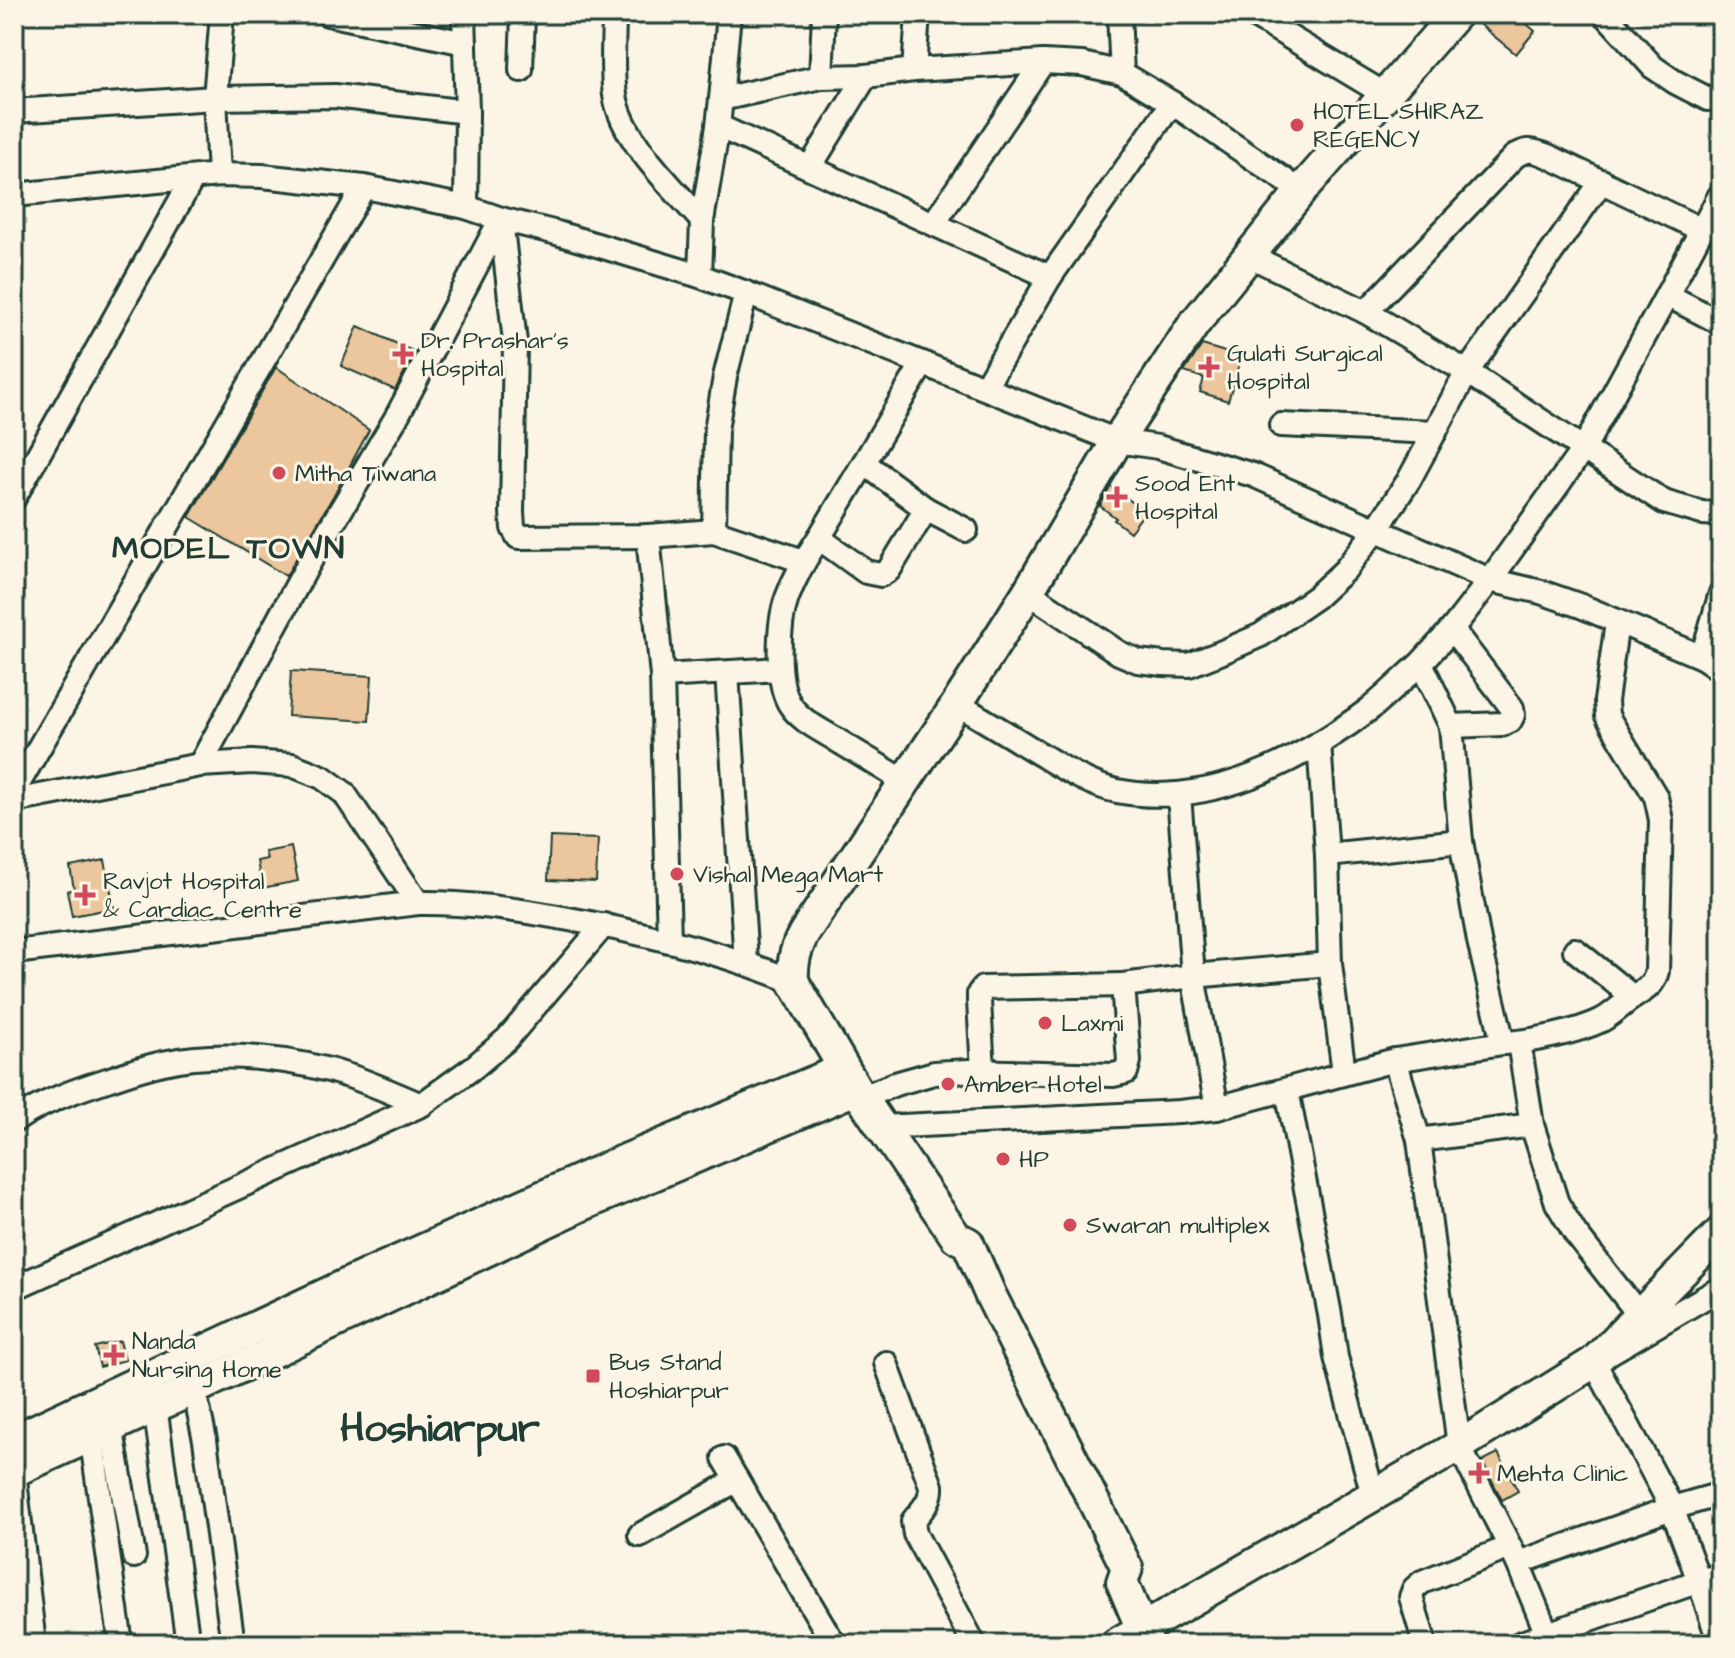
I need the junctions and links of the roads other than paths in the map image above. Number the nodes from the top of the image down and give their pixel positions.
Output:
1 (222, 14) edge
2 (328, 14) edge
3 (464, 14) edge
4 (523, 14) edge
5 (614, 14) edge
6 (729, 14) edge
7 (824, 14) edge
8 (918, 14) edge
9 (1119, 14) edge
10 (1456, 14) edge
11 (1605, 14) edge
12 (1262, 17) edge
13 (465, 43) junction
14 (1043, 62) junction
15 (521, 70) dead end
16 (914, 70) junction
17 (1122, 73) junction
18 (866, 76) junction
19 (821, 77) junction
20 (1717, 94) edge
21 (1386, 95) junction
22 (215, 98) junction
23 (721, 99) junction
24 (1172, 103) junction
25 (14, 111) edge
26 (467, 112) junction
27 (718, 126) junction
28 (810, 167) junction
29 (219, 175) junction
30 (193, 178) junction
31 (1602, 181) junction
32 (364, 187) junction
33 (1301, 191) junction
34 (14, 195) edge
35 (1720, 196) edge
36 (466, 207) junction
37 (501, 219) junction
38 (702, 221) junction
39 (934, 223) junction
40 (1702, 230) junction
41 (1250, 256) junction
42 (700, 276) junction
43 (1050, 277) junction
44 (746, 293) junction
45 (1667, 295) junction
46 (1366, 312) junction
47 (1721, 323) edge
48 (923, 363) junction
49 (1467, 372) junction
50 (985, 387) junction
51 (1281, 425) dead end
52 (1435, 432) junction
53 (1117, 441) junction
54 (1584, 448) junction
55 (864, 463) junction
56 (14, 498) edge
57 (926, 509) junction
58 (1721, 514) edge
59 (966, 530) dead end
60 (1376, 530) junction
61 (714, 531) junction
62 (648, 536) junction
63 (819, 538) junction
64 (803, 561) junction
65 (1490, 580) junction
66 (1028, 592) junction
67 (1721, 593) edge
68 (1617, 622) junction
69 (1452, 629) junction
70 (1421, 663) junction
71 (1712, 664) edge
72 (780, 669) junction
73 (727, 673) junction
74 (662, 676) junction
75 (957, 704) junction
76 (1451, 726) junction
77 (1319, 743) junction
78 (200, 765) junction
79 (904, 781) junction
80 (14, 791) edge
81 (1179, 795) junction
82 (14, 801) edge
83 (1461, 841) junction
84 (1327, 855) junction
85 (418, 903) junction
86 (604, 925) junction
87 (669, 941) junction
88 (1575, 950) dead end
89 (14, 952) edge
90 (746, 962) junction
91 (1330, 964) junction
92 (1193, 976) junction
93 (793, 981) junction
94 (1123, 985) junction
95 (1633, 997) junction
96 (1511, 1042) junction
97 (1395, 1060) junction
98 (983, 1071) junction
99 (1344, 1073) junction
100 (854, 1085) junction
101 (1287, 1090) junction
102 (421, 1105) junction
103 (1217, 1108) junction
104 (14, 1121) edge
105 (1532, 1125) junction
106 (882, 1127) junction
107 (712, 1136) junction
108 (1419, 1140) junction
109 (1721, 1232) edge
110 (14, 1288) edge
111 (1720, 1291) edge
112 (1640, 1316) junction
113 (1594, 1362) junction
114 (886, 1363) dead end
115 (194, 1389) junction
116 (155, 1406) junction
117 (101, 1430) junction
118 (14, 1440) edge
119 (1459, 1446) junction
120 (724, 1458) dead end
121 (14, 1471) edge
122 (737, 1480) junction
123 (1721, 1494) edge
124 (1373, 1495) junction
125 (1672, 1508) junction
126 (640, 1535) dead end
127 (1514, 1555) junction
128 (134, 1556) dead end
129 (1721, 1575) edge
130 (1699, 1581) junction
131 (1135, 1639) edge
132 (1549, 1639) edge
133 (34, 1644) edge
134 (121, 1644) edge
135 (188, 1644) edge
136 (233, 1644) edge
137 (834, 1644) edge
138 (974, 1644) edge
139 (1425, 1644) edge
140 (1519, 1644) edge
141 (1720, 1644) edge

1 - 22 street
2 - 13 street
3 - 13 street
4 - 15 street
5 - 38 street
6 - 23 street
7 - 19 street
8 - 16 street
9 - 17 street
10 - 21 main road
11 - 20 street
12 - 21 street
13 - 26 street
14 - 16 street
14 - 17 street
14 - 39 street
16 - 18 street
17 - 24 street
18 - 19 street
18 - 28 street
19 - 23 street
21 - 33 main road
22 - 25 street
22 - 26 street
22 - 29 street
23 - 27 street
24 - 33 street
24 - 43 street
26 - 36 street
27 - 28 street
27 - 38 street
28 - 39 street
29 - 30 street
29 - 32 street
30 - 34 street
30 - 56 street
31 - 40 street
31 - 46 street
31 - 49 street
32 - 36 street
32 - 80 street
33 - 41 main road
35 - 40 street
36 - 37 street
37 - 42 street
37 - 62 street
37 - 78 street
38 - 42 street
39 - 43 street
40 - 45 street
41 - 46 street
41 - 53 main road
42 - 44 street
43 - 50 street
44 - 48 street
44 - 61 street
45 - 47 street
45 - 54 street
46 - 49 street
48 - 50 street
48 - 55 street
49 - 52 street
49 - 54 street
50 - 53 street
51 - 52 street
52 - 60 street
53 - 60 street
53 - 66 main road
54 - 58 street
54 - 65 street
55 - 57 street
55 - 63 street
57 - 59 street
57 - 63 street
60 - 65 street
60 - 66 street
61 - 62 street
61 - 64 street
62 - 74 street
63 - 64 street
64 - 72 street
65 - 68 street
65 - 69 street
66 - 75 main road
67 - 71 street
68 - 71 street
68 - 95 street
69 - 70 street
69 - 76 street
70 - 76 street
70 - 77 street
72 - 73 street
72 - 79 street
73 - 74 street
73 - 90 street
74 - 87 street
75 - 79 main road
75 - 81 street
76 - 83 street
77 - 81 street
77 - 84 street
78 - 82 street
78 - 85 street
79 - 93 main road
81 - 92 street
83 - 84 street
83 - 96 street
84 - 91 street
85 - 86 street
85 - 89 street
86 - 87 street
86 - 102 street
87 - 90 street
88 - 95 street
90 - 93 street
91 - 92 street
91 - 99 street
92 - 94 street
92 - 103 street
93 - 100 main road
94 - 98 street
94 - 98 street
95 - 96 street
96 - 97 street
96 - 105 street
97 - 99 street
97 - 108 street
98 - 100 street
99 - 101 street
100 - 106 main road
100 - 107 main road
101 - 103 street
101 - 124 street
102 - 104 street
102 - 110 street
103 - 106 street
105 - 108 street
105 - 112 street
106 - 131 main road
107 - 115 main road
107 - 118 main road
108 - 119 street
109 - 112 main road
111 - 113 street
112 - 113 main road
113 - 119 main road
113 - 125 street
114 - 138 street
115 - 116 main road
115 - 136 street
116 - 117 main road
116 - 135 street
117 - 121 main road
117 - 128 street
117 - 134 street
119 - 124 main road
119 - 127 street
120 - 122 street
121 - 133 street
122 - 126 street
122 - 137 street
123 - 125 street
124 - 131 main road
125 - 127 street
125 - 130 street
127 - 132 street
127 - 139 street
129 - 130 street
130 - 132 street
130 - 141 street
132 - 140 street

